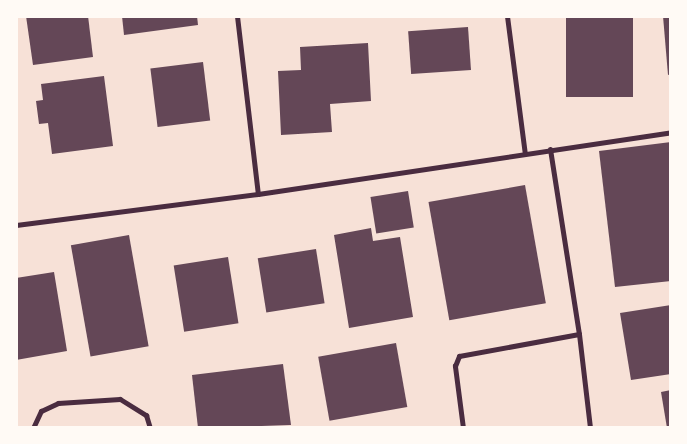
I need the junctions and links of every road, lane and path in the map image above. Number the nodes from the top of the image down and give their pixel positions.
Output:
1 (237, 16) edge
2 (507, 16) edge
3 (671, 132) edge
4 (550, 149) junction
5 (524, 154) junction
6 (258, 194) junction
7 (16, 225) edge
8 (579, 334) junction
9 (33, 428) edge
10 (150, 428) edge
11 (463, 428) edge
12 (590, 428) edge

1 - 6 street
2 - 5 street
3 - 4 street
4 - 5 street
4 - 8 street
5 - 6 street
6 - 7 street
8 - 11 street
8 - 12 street
9 - 10 street

